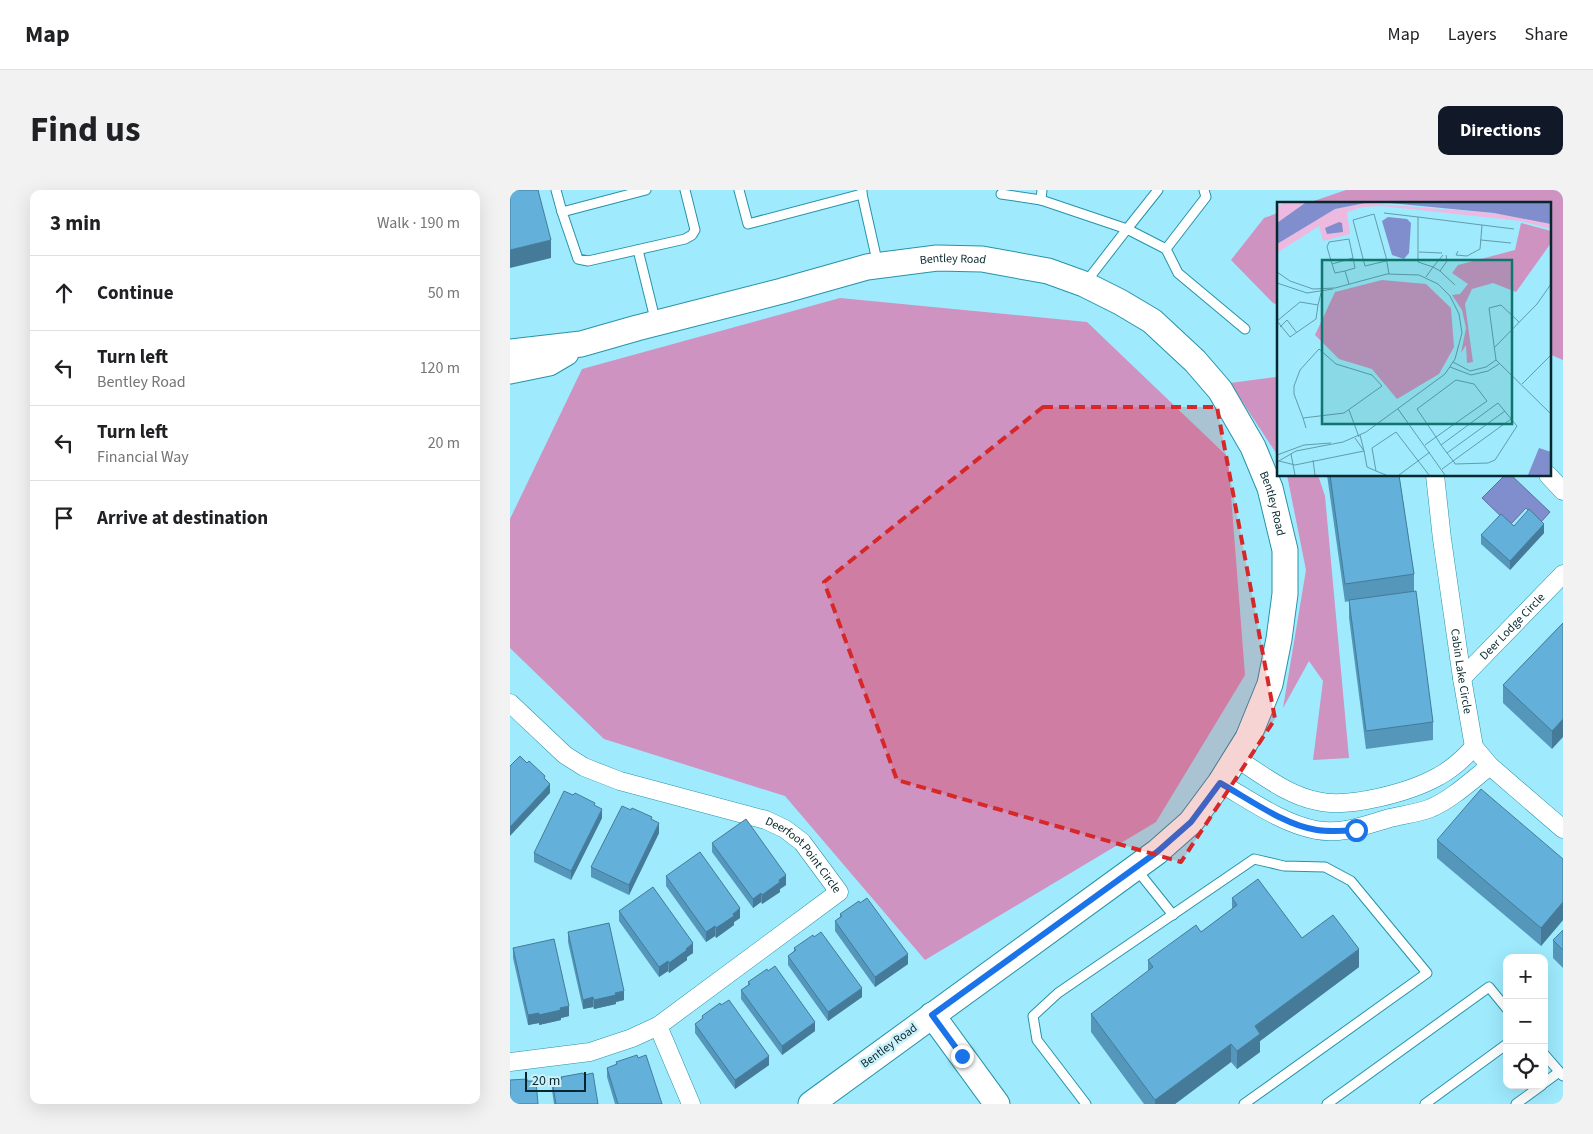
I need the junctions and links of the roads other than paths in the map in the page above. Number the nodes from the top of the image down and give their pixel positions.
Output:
1 (556, 190) edge
2 (646, 190) edge
3 (685, 190) edge
4 (739, 190) edge
5 (1042, 190) edge
6 (1158, 190) edge
7 (1204, 190) edge
8 (862, 192) edge
9 (1001, 194) dead end
10 (1041, 200) junction
11 (562, 212) junction
12 (1126, 229) junction
13 (1166, 248) junction
14 (638, 250) junction
15 (878, 265) junction
16 (1084, 284) junction
17 (656, 323) junction
18 (1245, 328) dead end
19 (581, 344) junction
20 (510, 352) edge
21 (510, 371) edge
22 (1435, 476) edge
23 (1549, 476) edge
24 (1563, 491) edge
25 (1563, 574) edge
26 (1462, 678) junction
27 (510, 704) edge
28 (1474, 747) junction
29 (1236, 758) junction
30 (1490, 766) junction
31 (1220, 783) junction
32 (1563, 829) edge
33 (1135, 868) junction
34 (1173, 915) junction
35 (1503, 1004) edge
36 (932, 1015) junction
37 (658, 1026) junction
38 (1503, 1047) edge
39 (1548, 1059) edge
40 (510, 1062) edge
41 (1561, 1074) edge
42 (1548, 1081) edge
43 (1536, 1089) edge
44 (691, 1104) edge
45 (811, 1104) edge
46 (997, 1104) edge
47 (1086, 1104) edge
48 (1244, 1104) edge
49 (1327, 1104) edge
50 (1425, 1104) edge
51 (1516, 1104) edge

1 - 11 lane
2 - 11 lane
3 - 14 lane
4 - 8 lane
5 - 10 lane
6 - 12 lane
7 - 13 lane
8 - 15 lane
9 - 10 lane
10 - 12 lane
11 - 14 lane
12 - 13 lane
12 - 16 lane
13 - 18 lane
14 - 17 lane
15 - 16 street, Bentley Road
15 - 17 street, Bentley Road
16 - 29 street, Bentley Road
17 - 19 street, Bentley Road
19 - 20 street, Bentley Road
19 - 21 street, Bentley Road
22 - 26 street, Cabin Lake Circle
23 - 24 street
25 - 26 street, Deer Lodge Circle
26 - 28 street, Cabin Lake Circle
27 - 37 street, Deerfoot Point Circle
28 - 29 street
28 - 30 street
29 - 31 street, Bentley Road
30 - 31 street
30 - 32 street
31 - 33 street, Bentley Road
33 - 34 lane
33 - 36 street, Bentley Road
34 - 47 lane
34 - 48 lane
35 - 49 lane
36 - 45 street, Bentley Road
36 - 46 street
37 - 40 street, Deerfoot Point Circle
37 - 44 street
38 - 50 lane
39 - 41 lane
41 - 42 lane
43 - 51 lane

